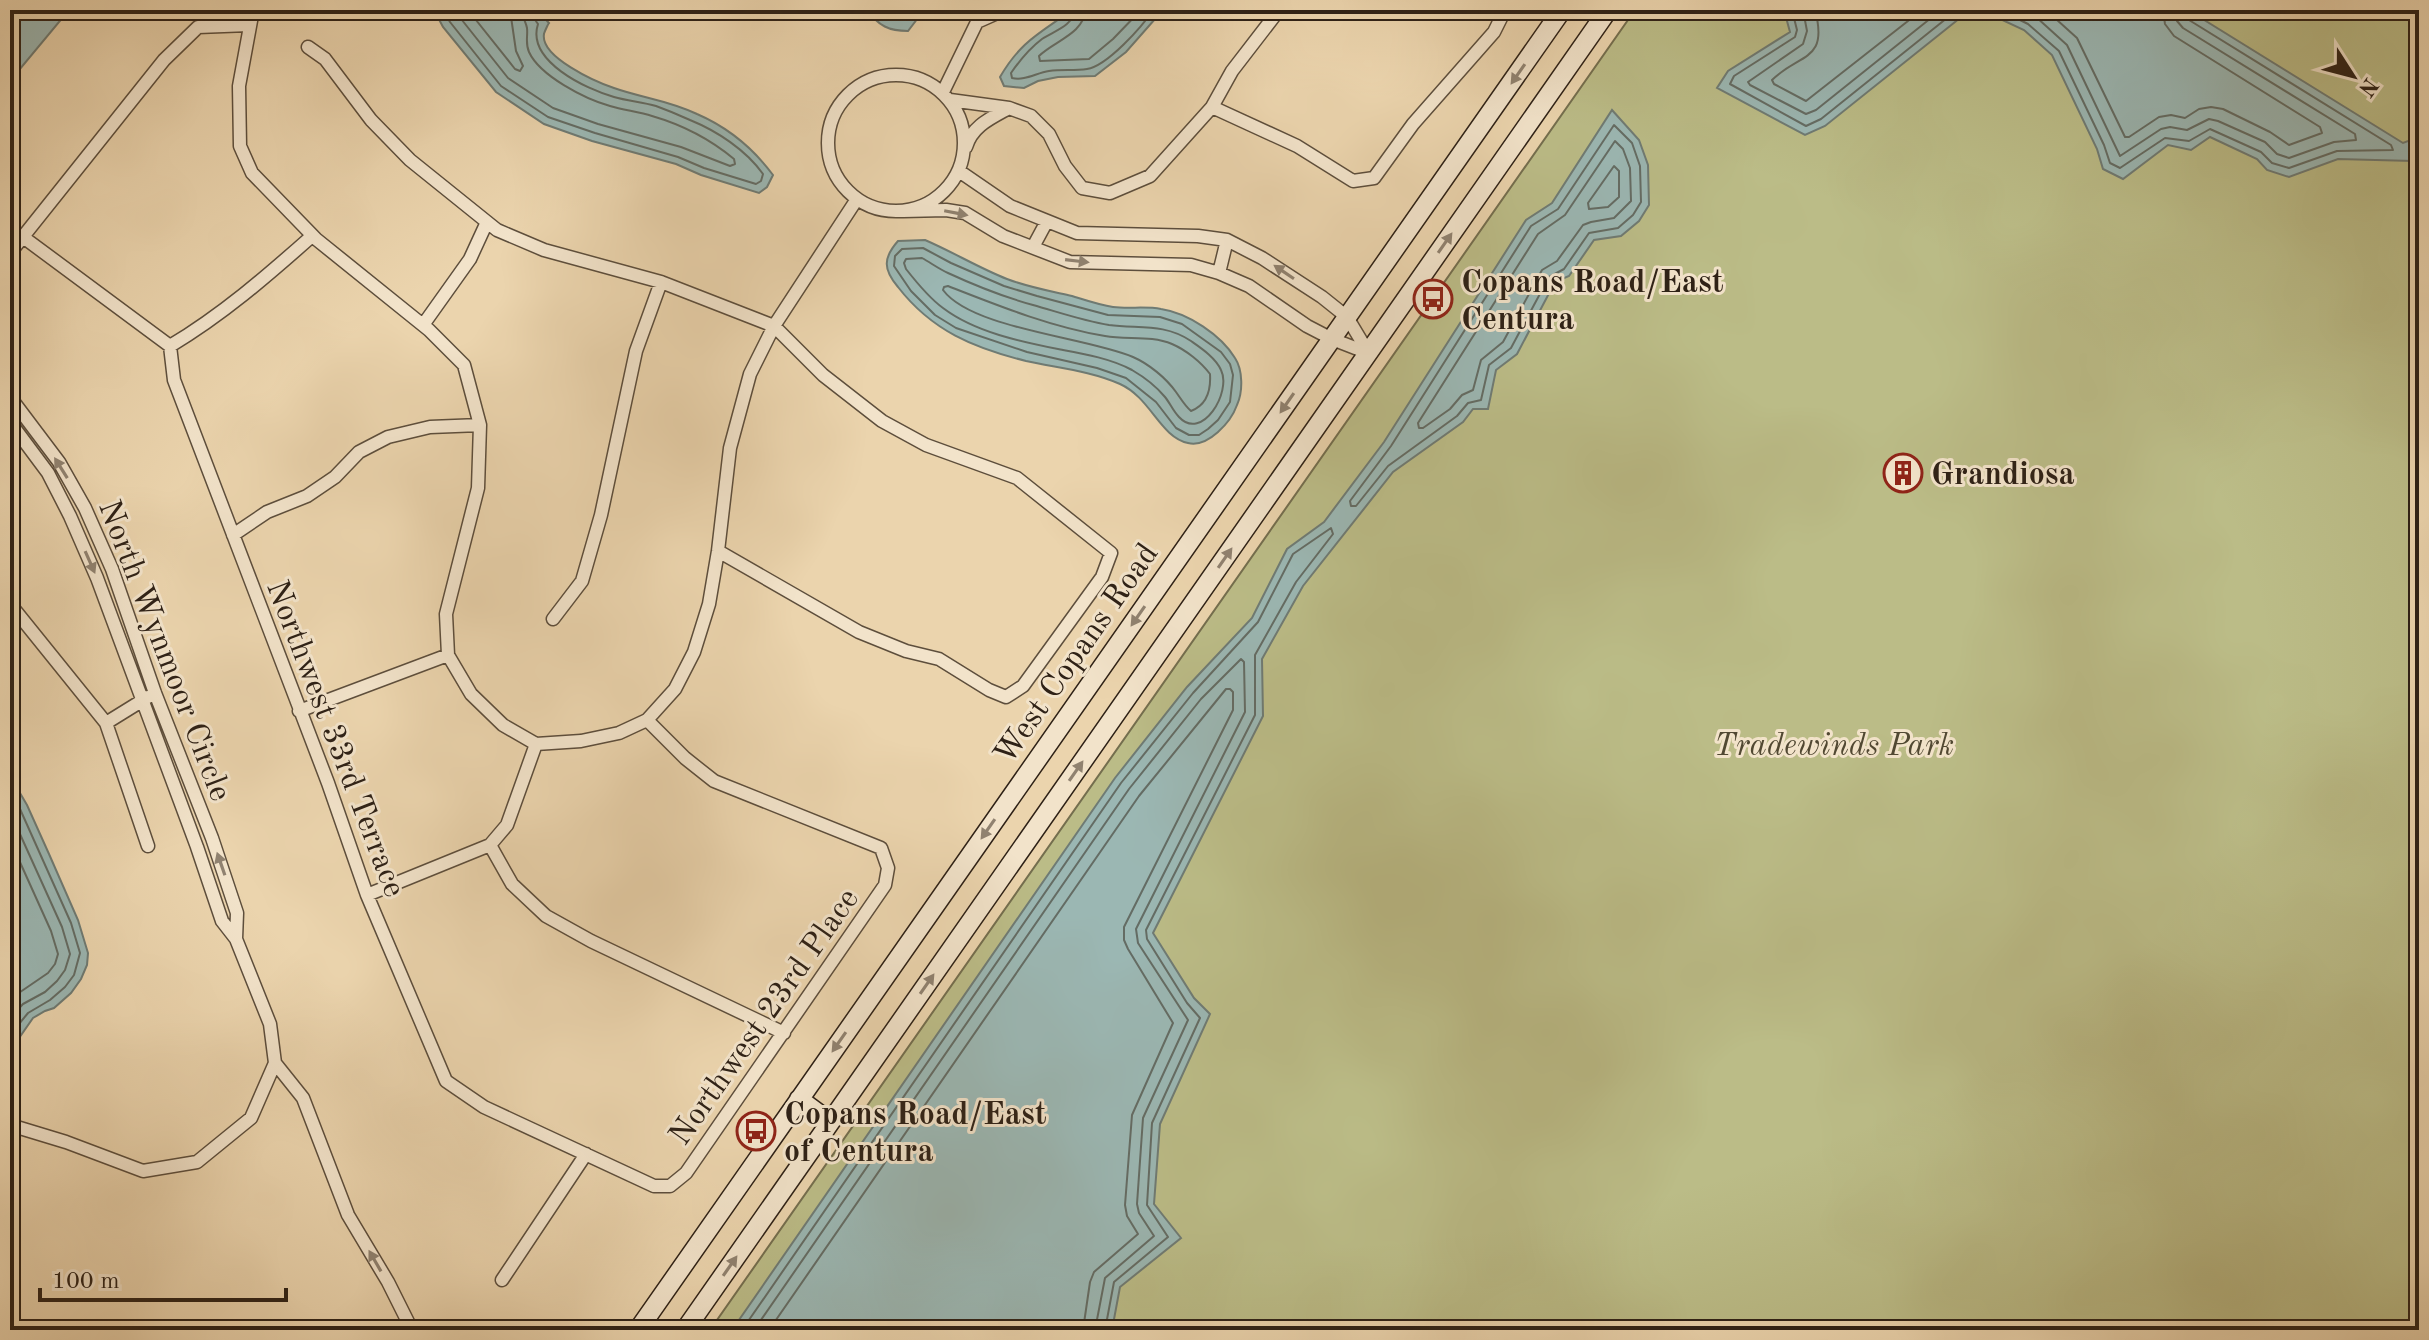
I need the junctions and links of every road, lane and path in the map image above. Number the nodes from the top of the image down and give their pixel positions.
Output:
1 (253, 10) edge
2 (1004, 10) edge
3 (1279, 10) edge
4 (1505, 10) edge
5 (1562, 10) edge
6 (1608, 10) edge
7 (976, 16) edge
8 (249, 25) junction
9 (308, 47) dead end
10 (946, 96) junction
11 (1212, 107) junction
12 (1009, 108) junction
13 (965, 151) junction
14 (959, 171) junction
15 (857, 199) junction
16 (903, 211) junction
17 (1047, 221) junction
18 (487, 222) junction
19 (312, 236) junction
20 (23, 237) junction
21 (1227, 240) junction
22 (1033, 247) junction
23 (10, 253) edge
24 (1219, 273) junction
25 (661, 282) junction
26 (1347, 317) junction
27 (423, 325) junction
28 (774, 326) junction
29 (1332, 339) junction
30 (170, 346) junction
31 (1368, 353) junction
32 (10, 397) edge
33 (10, 422) edge
34 (480, 425) junction
35 (233, 535) junction
36 (718, 551) junction
37 (10, 604) edge
38 (553, 619) dead end
39 (448, 655) junction
40 (155, 693) junction
41 (142, 701) junction
42 (299, 711) junction
43 (647, 720) junction
44 (106, 723) junction
45 (536, 744) junction
46 (490, 845) junction
47 (148, 846) dead end
48 (367, 895) junction
49 (236, 939) junction
50 (784, 1033) junction
51 (275, 1063) junction
52 (799, 1099) junction
53 (830, 1122) junction
54 (10, 1125) edge
55 (586, 1154) junction
56 (670, 1186) joint
57 (502, 1280) dead end
58 (412, 1330) edge
59 (638, 1330) edge
60 (685, 1330) edge

1 - 8 street
2 - 7 street
3 - 11 street
4 - 11 street
5 -> 26 main road, West Copans Road
31 -> 6 main road
7 - 10 street
8 - 19 street
8 - 20 street
9 - 18 street
10 - 12 street
10 - 13 street
10 - 15 street
11 - 12 street
12 - 13 street
13 - 14 street
14 - 16 street
14 - 17 street
15 - 16 street
15 - 28 street
16 -> 22 street
17 - 21 street
17 - 22 street
18 - 25 street
18 - 27 street
19 - 27 street
19 - 30 street
20 - 23 street
20 - 30 street
21 - 24 street
26 -> 21 street
22 -> 24 street
24 - 29 street
25 - 28 street
25 - 38 street
26 - 29 main road, West Copans Road
26 - 31 street
27 - 34 street
28 - 36 street
28 - 36 street
29 - 31 street
29 -> 52 main road, West Copans Road
30 - 35 street, Northwest 33rd Terrace
53 -> 31 main road
40 -> 32 street, North Wynmoor Circle
33 -> 41 street, North Wynmoor Circle
34 - 35 street
34 - 39 street
35 - 42 street, Northwest 33rd Terrace
36 - 43 street
37 - 44 street
39 - 42 street
39 - 45 street
40 - 41 street
49 -> 40 street, North Wynmoor Circle
41 - 44 street
41 - 49 street, North Wynmoor Circle
42 - 48 street, Northwest 33rd Terrace
43 - 45 street
43 - 50 street, Northwest 23rd Place
44 - 47 street
45 - 46 street
46 - 48 street
46 - 50 street
48 - 55 street, Northwest 33rd Terrace
49 - 51 street, North Wynmoor Circle
50 - 56 street, Northwest 23rd Place
51 - 54 street
58 -> 51 street
52 - 53 main road
52 - 59 main road, West Copans Road
60 -> 53 main road
55 - 56 street, Northwest 33rd Terrace
55 - 57 street

